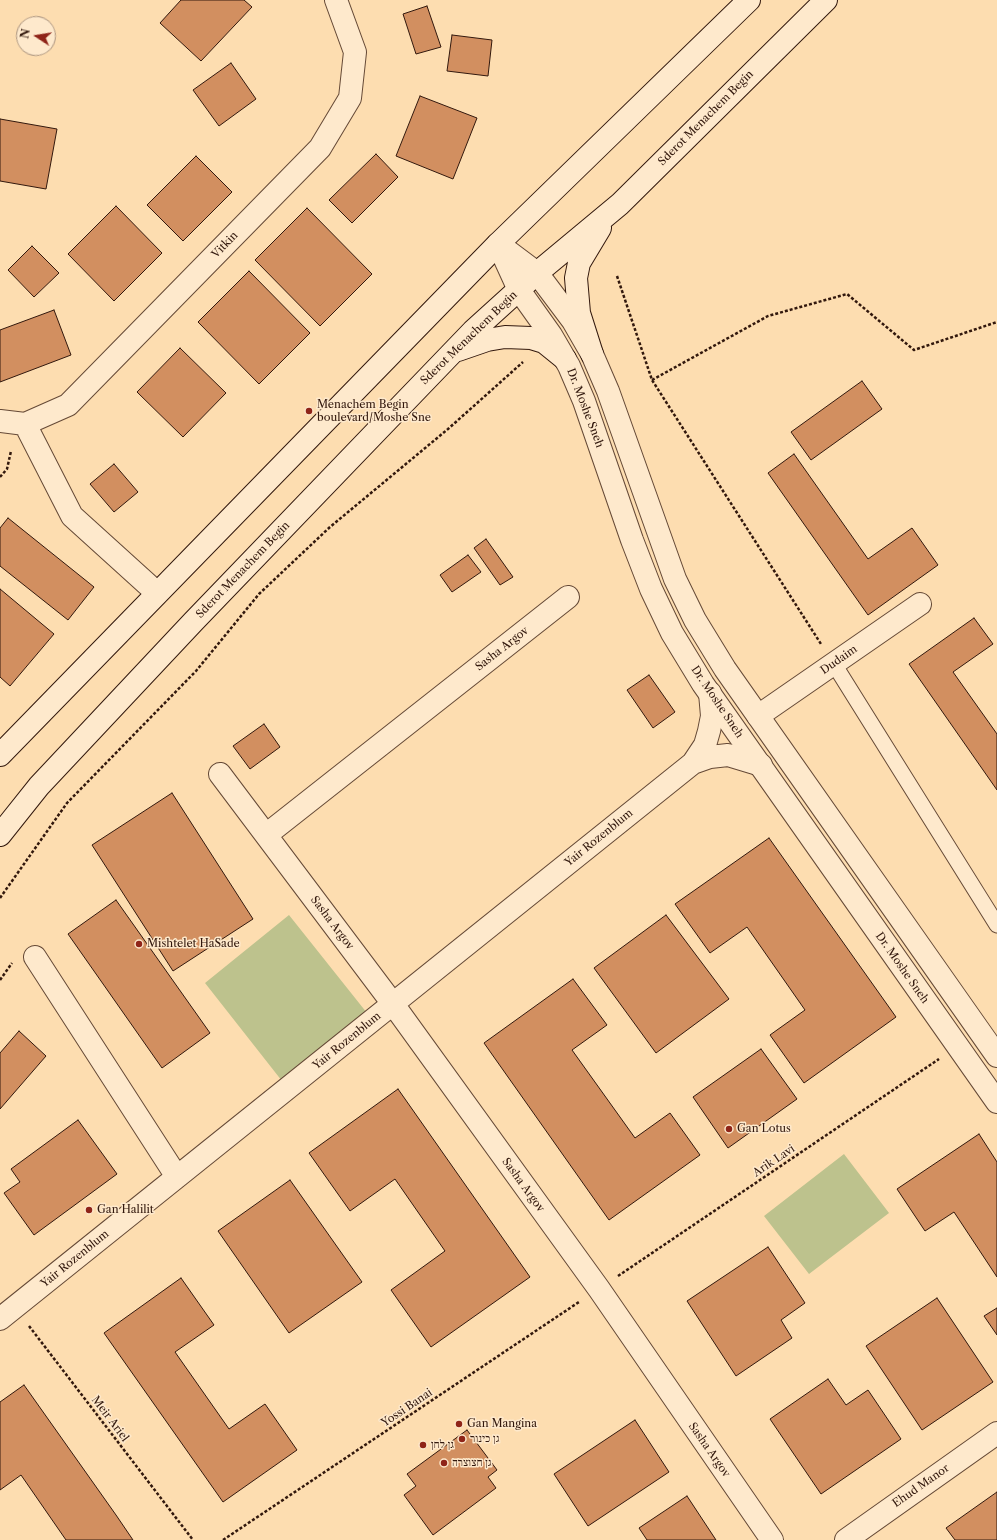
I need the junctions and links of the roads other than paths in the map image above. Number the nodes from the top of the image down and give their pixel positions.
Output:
1 (336, 0) edge
2 (749, 0) edge
3 (826, 0) edge
4 (610, 212) junction
5 (498, 244) junction
6 (537, 274) junction
7 (519, 290) junction
8 (453, 351) junction
9 (592, 354) junction
10 (565, 359) junction
11 (0, 421) edge
12 (25, 424) junction
13 (157, 593) junction
14 (568, 597) dead end
15 (920, 604) dead end
16 (834, 664) junction
17 (710, 693) junction
18 (758, 716) junction
19 (0, 755) edge
20 (693, 763) junction
21 (761, 765) junction
22 (220, 774) dead end
23 (0, 835) edge
24 (266, 835) junction
25 (997, 925) edge
26 (35, 957) dead end
27 (393, 1004) junction
28 (997, 1056) edge
29 (997, 1102) edge
30 (177, 1177) junction
31 (15, 1304) edge
32 (997, 1433) edge
33 (772, 1540) edge
34 (846, 1540) edge

1 - 12 street, Vitkin
2 - 5 street
3 - 4 street, Sderot Menachem Begin
4 - 6 street, Sderot Menachem Begin
4 - 9 street
5 - 6 street
5 - 7 street, Dr. Moshe Sneh
5 - 13 street
6 - 7 street, Sderot Menachem Begin
6 - 9 street
7 - 8 street, Sderot Menachem Begin
7 - 10 street, Dr. Moshe Sneh
8 - 10 street
8 - 23 street, Sderot Menachem Begin
9 - 18 street
10 - 17 street, Dr. Moshe Sneh
11 - 12 street
12 - 13 street
13 - 19 street
14 - 24 street, Sasha Argov
15 - 16 street, Dudaim
16 - 18 street, Dudaim
16 - 25 lane
17 - 20 street, Yair Rozenblum
17 - 21 street, Dr. Moshe Sneh
18 - 28 street
20 - 21 street, Yair Rozenblum
20 - 27 street, Yair Rozenblum
21 - 29 street, Dr. Moshe Sneh
22 - 24 street, Sasha Argov
24 - 27 street, Sasha Argov
26 - 30 street
27 - 30 street, Yair Rozenblum
27 - 33 street, Sasha Argov
30 - 31 street, Yair Rozenblum
32 - 34 street, Ehud Manor

